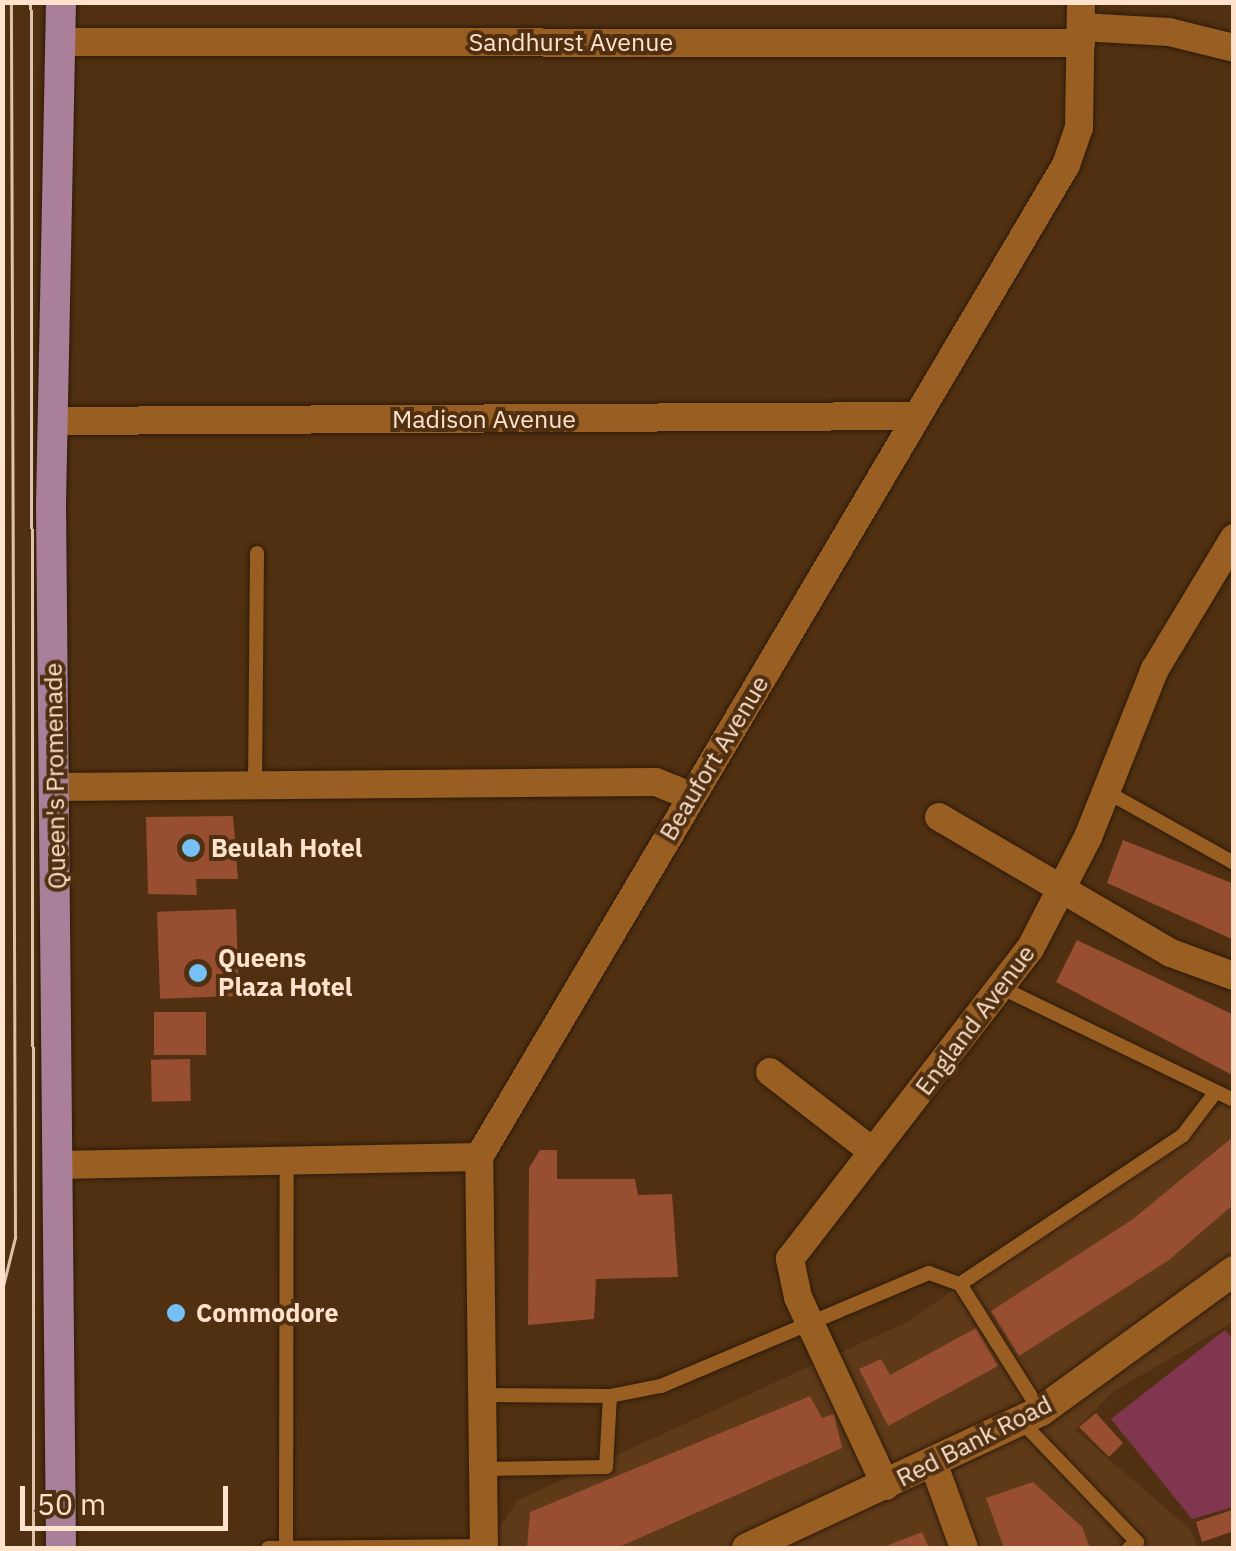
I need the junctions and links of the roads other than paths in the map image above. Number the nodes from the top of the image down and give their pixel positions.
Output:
1 (61, 2) edge
2 (1081, 24) edge
3 (62, 42) junction
4 (1234, 48) edge
5 (916, 416) junction
6 (52, 421) junction
7 (1234, 538) edge
8 (257, 552) dead end
9 (1223, 576) edge
10 (256, 785) junction
11 (57, 788) junction
12 (1107, 792) junction
13 (691, 796) junction
14 (939, 817) dead end
15 (1234, 863) edge
16 (1059, 893) junction
17 (1234, 976) edge
18 (1004, 989) junction
19 (770, 1072) dead end
20 (1215, 1092) junction
21 (1234, 1100) edge
22 (873, 1152) junction
23 (479, 1157) junction
24 (287, 1158) junction
25 (56, 1164) junction
26 (1234, 1272) edge
27 (960, 1284) junction
28 (810, 1323) junction
29 (482, 1395) junction
30 (610, 1396) junction
31 (1031, 1416) junction
32 (934, 1464) junction
33 (484, 1468) junction
34 (886, 1486) junction
35 (286, 1543) junction
36 (484, 1547) edge
37 (61, 1548) edge
38 (268, 1548) edge
39 (747, 1548) edge
40 (964, 1548) edge
41 (1129, 1548) edge

1 - 3 main road, Queen's Promenade
2 - 3 street, Sandhurst Avenue
2 - 4 street, Sandhurst Avenue
2 - 5 street, Beaufort Avenue
3 - 6 main road, Queen's Promenade
5 - 6 street, Madison Avenue
5 - 13 street, Beaufort Avenue
6 - 11 main road, Queen's Promenade
7 - 9 street, England Avenue
8 - 10 lane
9 - 12 street, England Avenue
10 - 11 street
10 - 13 street
11 - 25 main road, Queen's Promenade
12 - 15 lane
12 - 16 street, England Avenue
13 - 23 street, Beaufort Avenue
14 - 16 street
16 - 17 street
16 - 18 street, England Avenue
18 - 20 lane
18 - 22 street, England Avenue
19 - 22 street
20 - 21 lane
20 - 27 lane
22 - 28 street, England Avenue
23 - 24 street
23 - 29 street
24 - 25 street
24 - 35 lane
25 - 37 main road, Queen's Promenade
26 - 31 street, Red Bank Road
27 - 28 lane
27 - 31 lane
28 - 30 lane
28 - 34 street, England Avenue
29 - 30 lane
29 - 33 street
30 - 33 lane
31 - 32 street, Red Bank Road
31 - 41 lane
32 - 34 street, Red Bank Road
32 - 40 street
33 - 36 street
34 - 39 street, Red Bank Road
35 - 36 lane
35 - 38 lane

